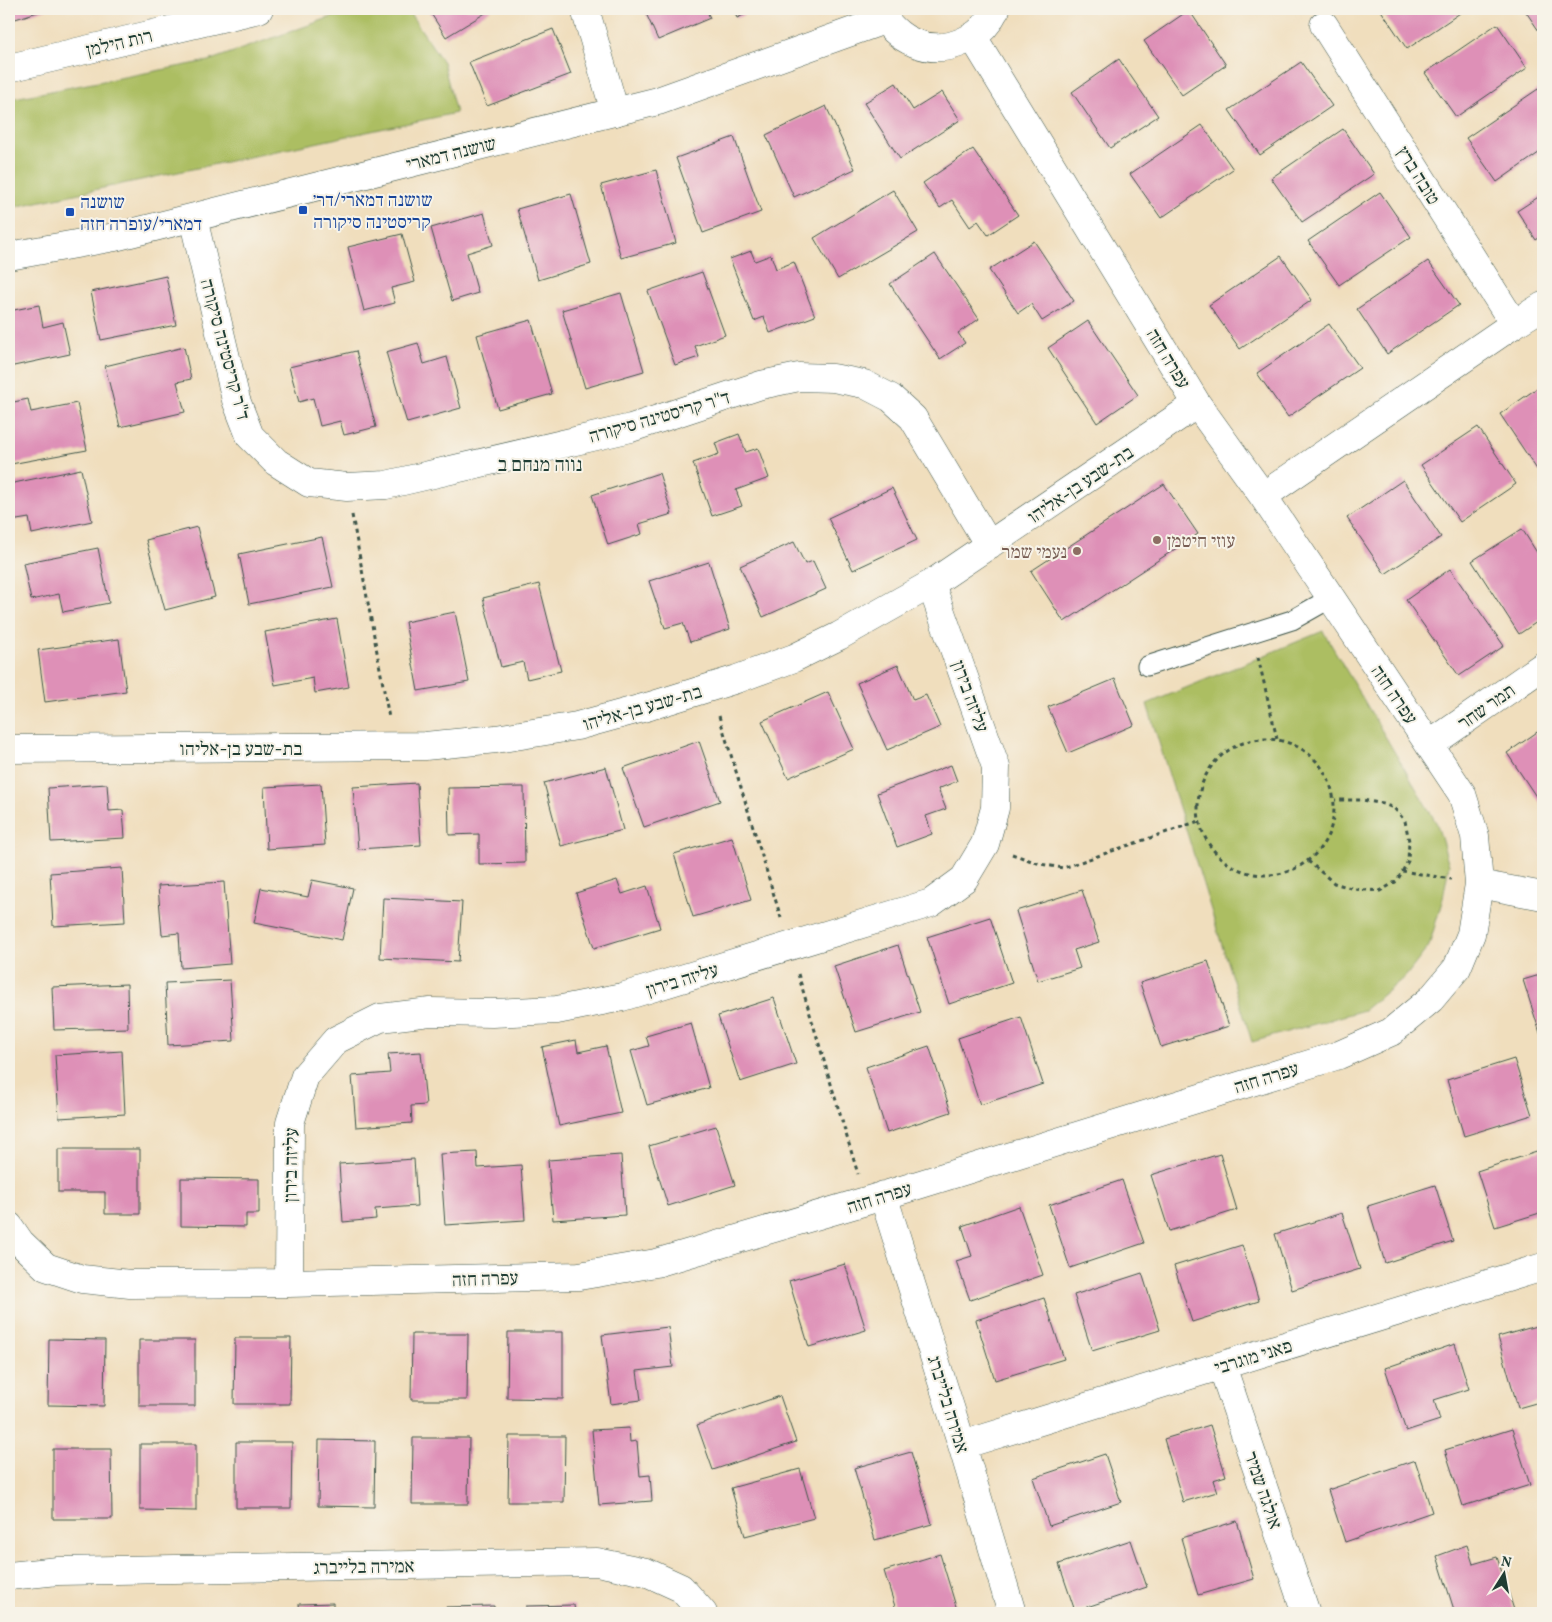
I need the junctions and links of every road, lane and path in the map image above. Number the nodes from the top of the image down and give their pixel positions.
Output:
1 (259, 9) edge
2 (585, 9) edge
3 (996, 9) edge
4 (882, 14) edge
5 (1324, 25) dead end
6 (973, 37) junction
7 (9, 68) edge
8 (615, 112) junction
9 (193, 218) junction
10 (9, 256) edge
11 (1543, 306) edge
12 (1514, 324) junction
13 (1197, 404) junction
14 (347, 487) junction
15 (1263, 496) junction
16 (989, 546) junction
17 (931, 584) junction
18 (1331, 598) junction
19 (1253, 632) junction
20 (1147, 666) dead end
21 (1543, 666) edge
22 (1278, 739) junction
23 (1429, 745) junction
24 (394, 747) junction
25 (9, 748) edge
26 (1335, 800) junction
27 (1199, 821) junction
28 (985, 844) junction
29 (1308, 861) junction
30 (1402, 871) junction
31 (1479, 884) junction
32 (1543, 896) edge
33 (883, 1196) junction
34 (9, 1226) edge
35 (1543, 1267) edge
36 (289, 1283) junction
37 (1222, 1366) junction
38 (962, 1445) junction
39 (9, 1576) edge
40 (703, 1613) edge
41 (1012, 1613) edge
42 (1306, 1613) edge

1 - 7 street, רות הילמן
2 - 8 street
3 - 6 street
4 - 6 street
4 - 8 street, שושנה דמארי
5 - 12 street, טובה ברץ
6 - 13 street, עפרה חזה
8 - 9 street, שושנה דמארי
9 - 10 street, שושנה דמארי
9 - 14 street, ד"ר קריסטינה סיקורה
11 - 12 street
12 - 15 street
13 - 15 street, עפרה חזה
13 - 16 street, בת-שבע בן-אליהו
14 - 16 street, ד"ר קריסטינה סיקורה
14 - 24 path
15 - 18 street, עפרה חזה
16 - 17 street, בת-שבע בן-אליהו
17 - 24 street, בת-שבע בן-אליהו
17 - 28 street, עליזה בירון
18 - 19 lane
18 - 23 street, עפרה חזה
19 - 20 lane
19 - 22 path
21 - 23 street, תמר שחר
22 - 26 path
22 - 27 path
23 - 31 street, עפרה חזה
24 - 25 street, בת-שבע בן-אליהו
26 - 29 path
26 - 30 path
27 - 28 path
27 - 29 path
28 - 36 street, עליזה בירון
29 - 30 path
30 - 31 path
31 - 32 street
31 - 33 street, עפרה חזה
33 - 36 street, עפרה חזה
33 - 38 street, אמירה בלייברג
34 - 36 street, עפרה חזה
35 - 37 street, פאני מוגרבי
37 - 38 street, פאני מוגרבי
37 - 42 street, אולגה שמיר
38 - 41 street, אמירה בלייברג
39 - 40 street, אמירה בלייברג

